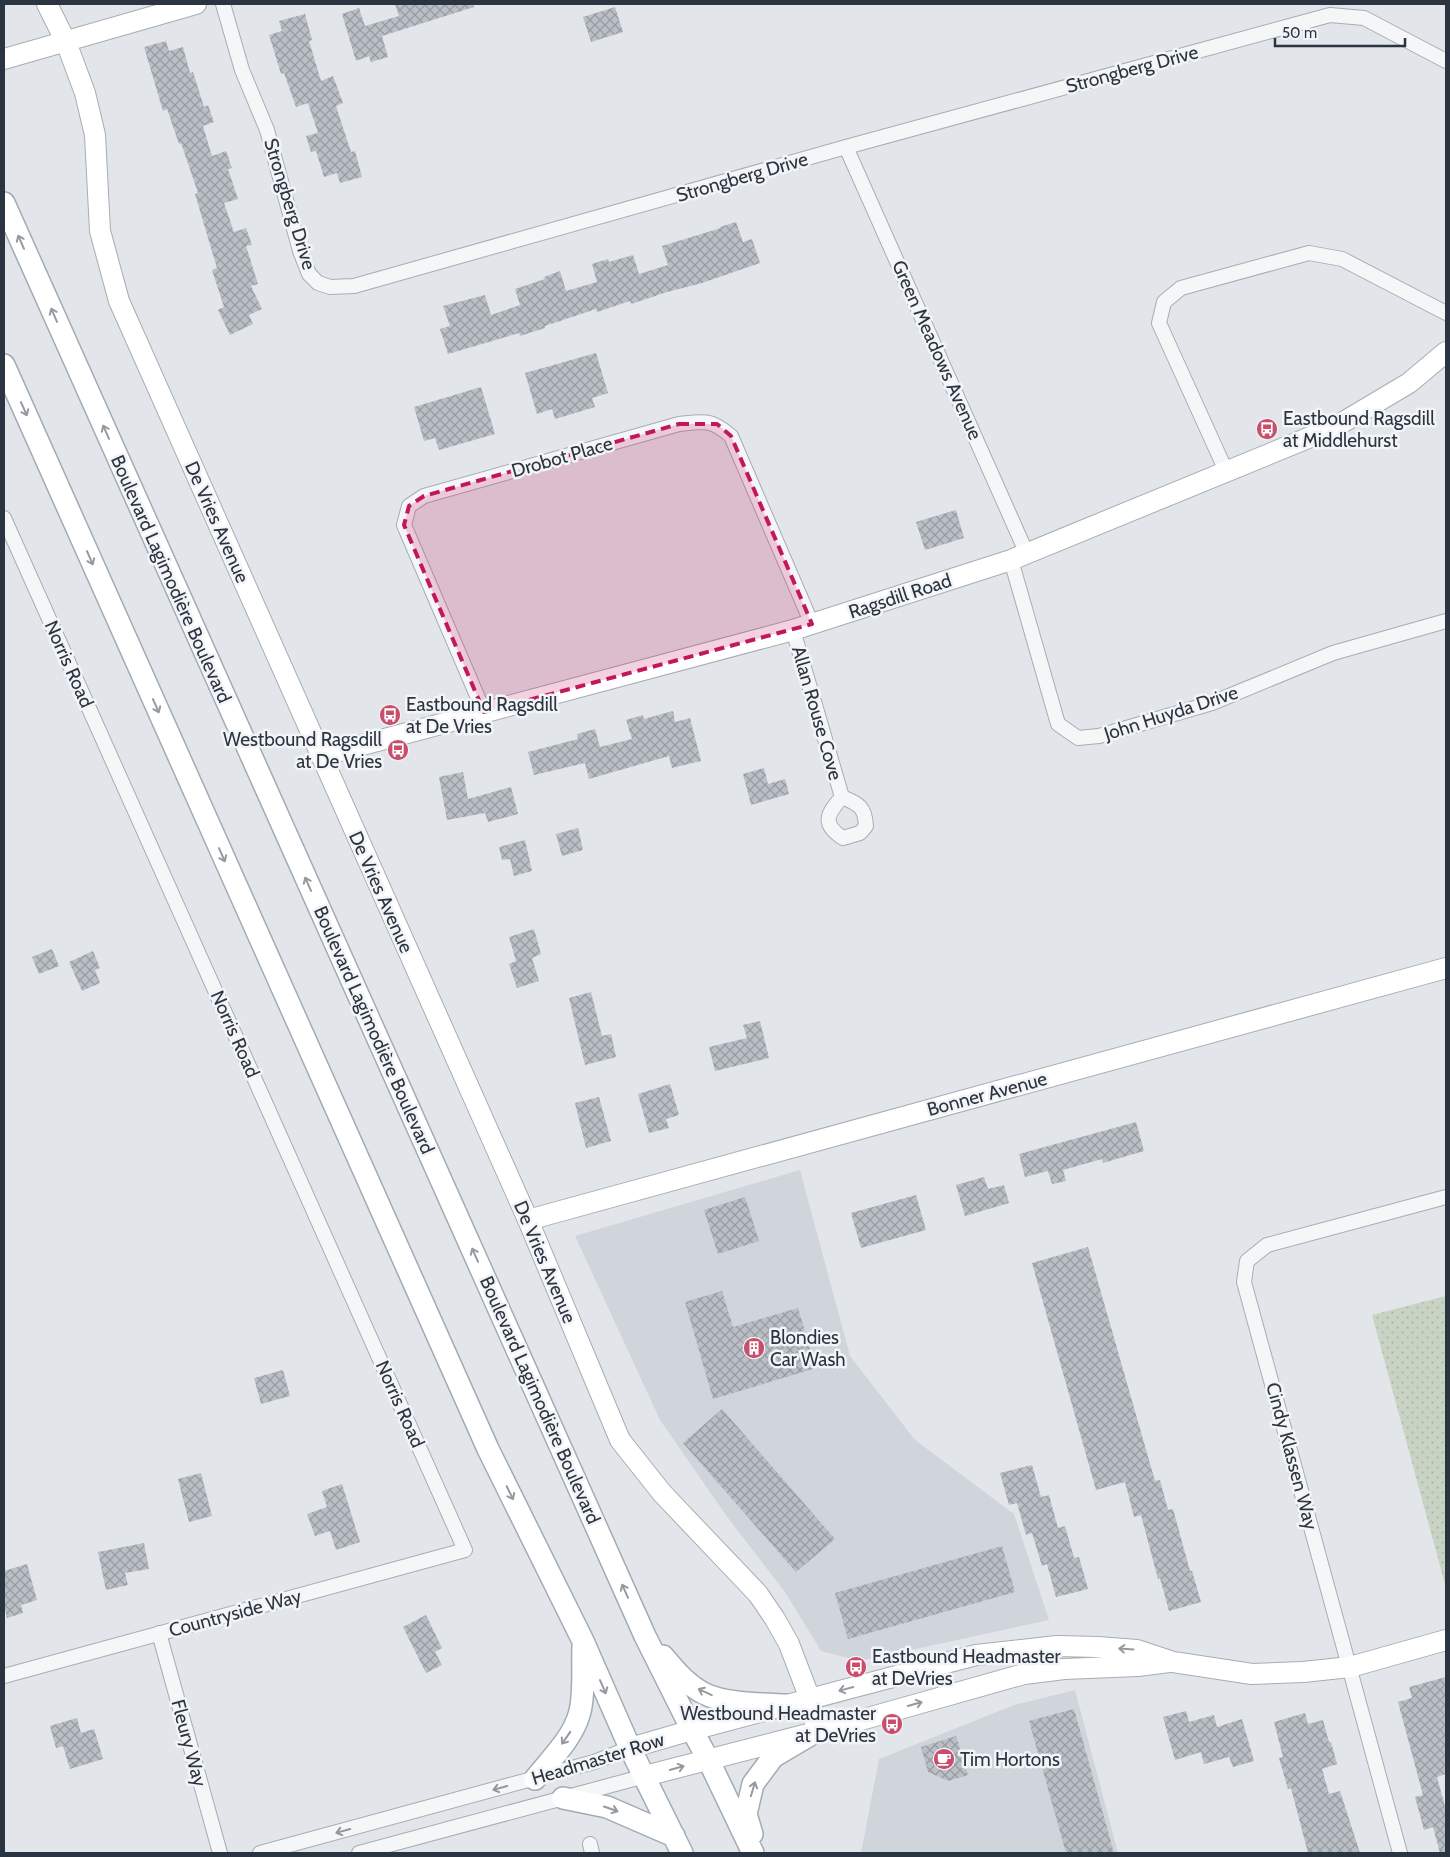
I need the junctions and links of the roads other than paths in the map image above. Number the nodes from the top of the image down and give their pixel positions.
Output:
1 (47, 4) edge
2 (196, 4) edge
3 (223, 4) edge
4 (66, 42) junction
5 (4, 58) edge
6 (1446, 61) edge
7 (846, 147) junction
8 (4, 203) edge
9 (1446, 313) edge
10 (1446, 352) edge
11 (4, 365) edge
12 (1226, 471) junction
13 (4, 518) edge
14 (1019, 557) junction
15 (1446, 621) edge
16 (802, 627) junction
17 (484, 712) junction
18 (321, 756) junction
19 (842, 797) dead end
20 (1446, 968) edge
21 (1446, 1197) edge
22 (528, 1220) junction
23 (466, 1550) joint
24 (159, 1634) junction
25 (645, 1636) junction
26 (1446, 1640) edge
27 (583, 1641) junction
28 (1173, 1662) junction
29 (1350, 1667) junction
30 (4, 1676) edge
31 (810, 1699) junction
32 (786, 1705) junction
33 (692, 1730) junction
34 (818, 1730) junction
35 (630, 1748) junction
36 (708, 1759) junction
37 (645, 1776) junction
38 (535, 1779) junction
39 (563, 1798) junction
40 (678, 1845) edge
41 (220, 1853) edge
42 (260, 1853) edge
43 (359, 1853) edge
44 (753, 1853) edge
45 (758, 1853) edge
46 (1400, 1853) edge

1 - 4 street, De Vries Avenue
2 - 4 street
3 - 7 street, Strongberg Drive
4 - 5 street
4 - 18 street, De Vries Avenue
6 - 7 street, Strongberg Drive
7 - 14 street, Green Meadows Avenue
25 -> 8 main road, Boulevard Lagimodière Boulevard
9 - 12 street
10 - 12 street, Ragsdill Road
11 -> 27 main road
12 - 14 street, Ragsdill Road
13 - 23 street, Norris Road
14 - 15 street, John Huyda Drive
14 - 16 street, Ragsdill Road
16 - 17 street, Ragsdill Road
16 - 17 street, Drobot Place
16 - 19 street, Allan Rouse Cove
17 - 18 street, Ragsdill Road
18 - 22 street, De Vries Avenue
20 - 22 street, Bonner Avenue
21 - 29 street, Cindy Klassen Way
22 - 31 street, De Vries Avenue
23 - 24 street, Countryside Way
24 - 30 street, Countryside Way
24 - 41 street, Fleury Way
32 -> 25 main road
25 - 33 main road, Boulevard Lagimodière Boulevard
26 - 29 street, Headmaster Row
27 -> 35 main road
27 -> 38 main road
28 - 29 street, Headmaster Row
28 -> 31 street, Headmaster Row
34 -> 28 street, Headmaster Row
29 - 46 street, Cindy Klassen Way
31 - 32 street, Headmaster Row
31 - 34 street, De Vries Avenue
32 - 33 street, Headmaster Row
33 - 35 street, Headmaster Row
33 - 36 main road, Boulevard Lagimodière Boulevard
34 - 36 street, Headmaster Row
45 -> 34 main road
35 - 37 main road
35 - 38 street, Headmaster Row
37 -> 36 street, Headmaster Row
36 - 44 main road, Boulevard Lagimodière Boulevard
37 - 39 street, Headmaster Row
37 - 40 main road
38 -> 42 street, Headmaster Row
39 -> 40 main road
39 - 43 street, Headmaster Row

